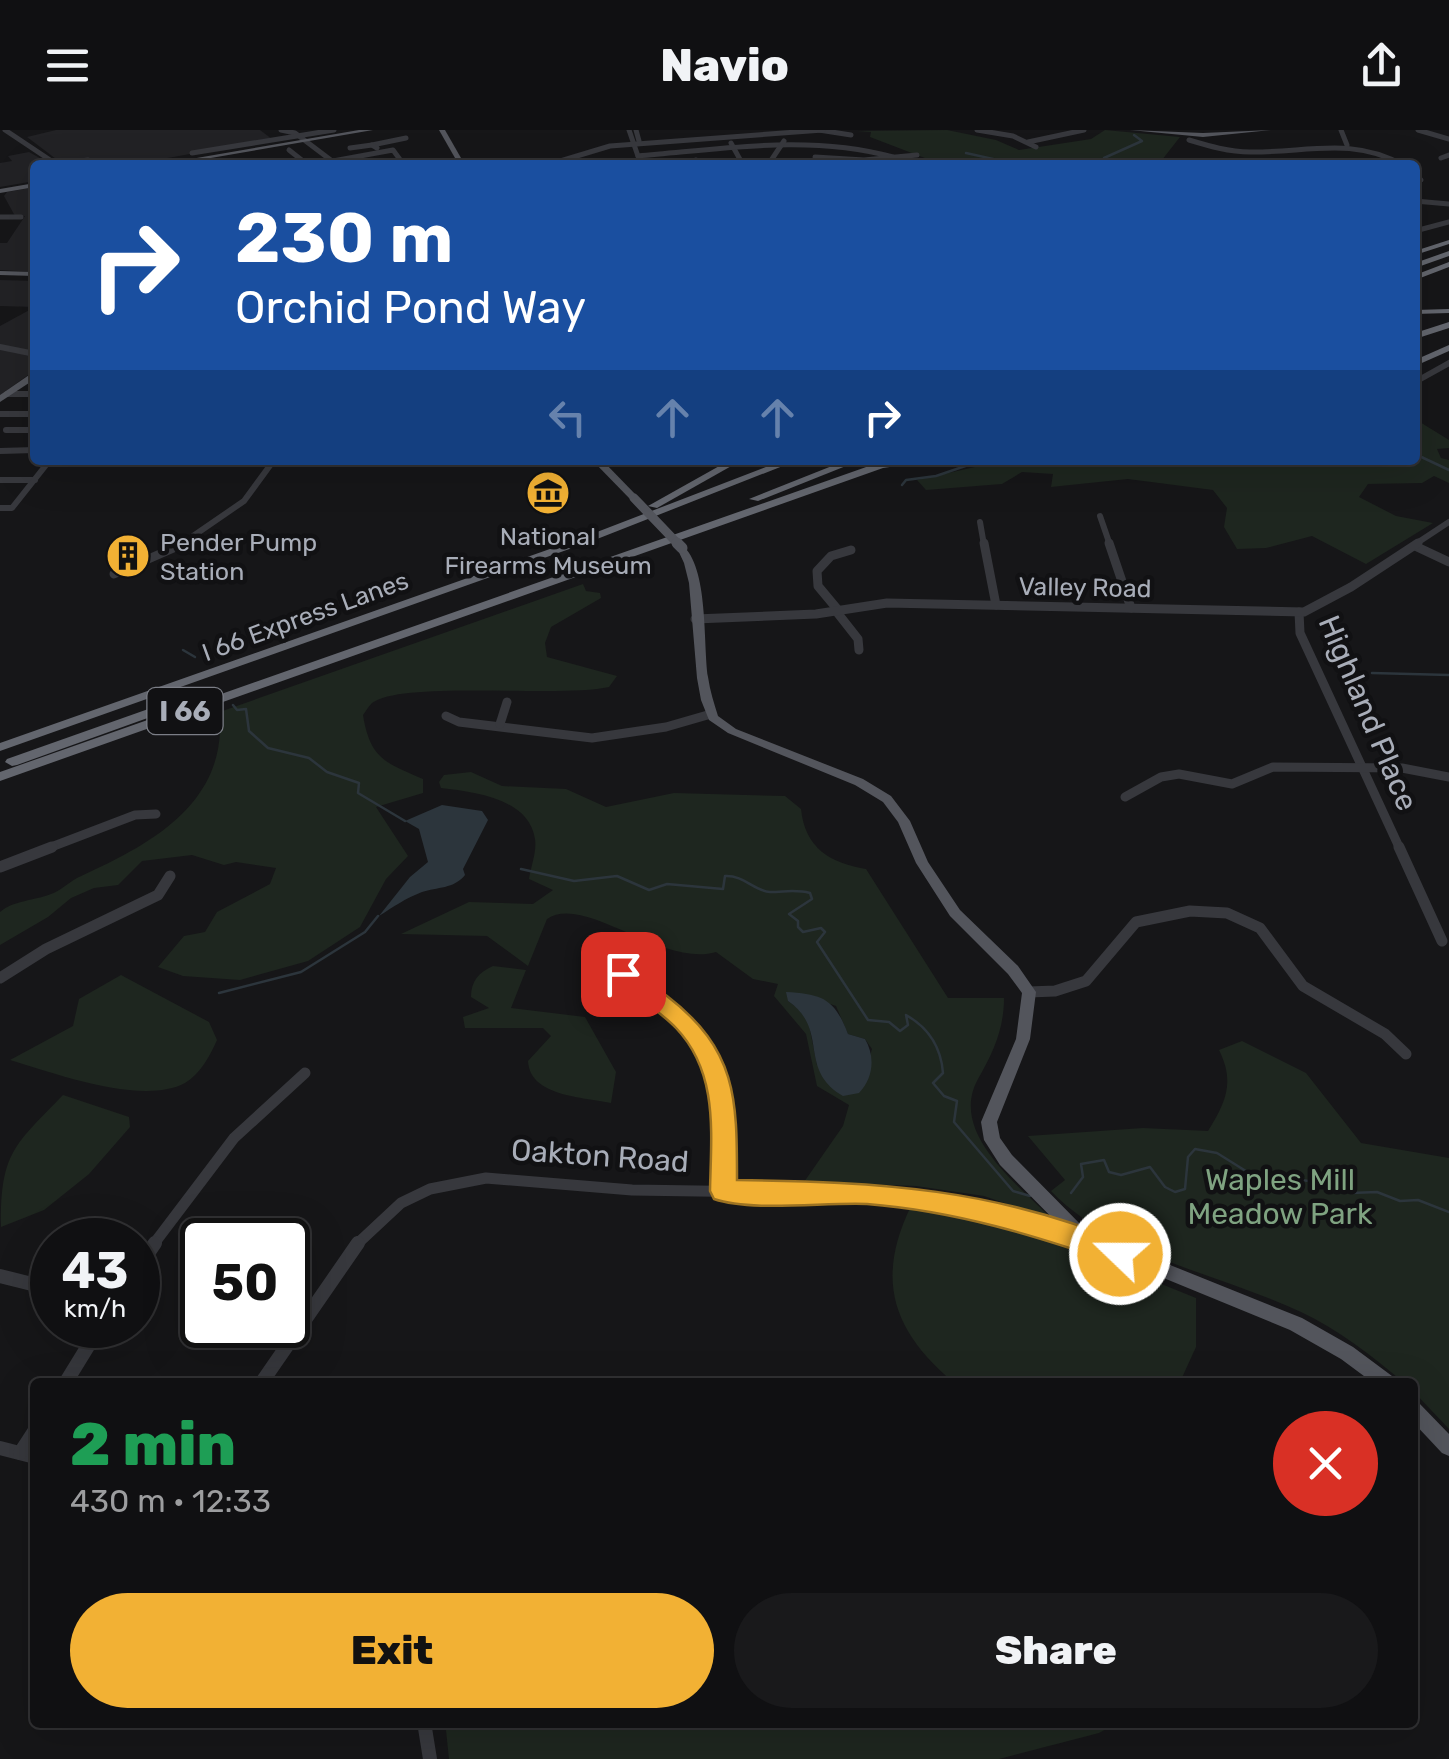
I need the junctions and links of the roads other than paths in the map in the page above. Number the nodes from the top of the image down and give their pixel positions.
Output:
1 (280, 130) edge
2 (334, 130) edge
3 (353, 130) edge
4 (370, 130) edge
5 (436, 130) edge
6 (632, 130) edge
7 (802, 130) edge
8 (821, 130) edge
9 (978, 130) edge
10 (1047, 130) edge
11 (1084, 130) edge
12 (1133, 130) edge
13 (1166, 130) edge
14 (1227, 130) edge
15 (1268, 130) edge
16 (1338, 130) edge
17 (1418, 130) edge
18 (1443, 130) edge
19 (5, 132) edge
20 (729, 133) edge
21 (852, 133) edge
22 (1431, 134) junction
23 (301, 136) edge
24 (1065, 137) junction
25 (406, 138) dead end
26 (1449, 138) edge
27 (784, 140) junction
28 (1190, 140) dead end
29 (635, 142) junction
30 (1028, 142) junction
31 (334, 145) dead end
32 (372, 145) junction
33 (822, 145) junction
34 (1344, 145) junction
35 (733, 146) junction
36 (844, 146) junction
37 (1036, 147) dead end
38 (316, 148) junction
39 (350, 148) dead end
40 (296, 149) dead end
41 (383, 151) junction
42 (192, 153) dead end
43 (917, 155) dead end
44 (638, 156) junction
45 (1449, 156) edge
46 (816, 157) junction
47 (892, 158) junction
48 (1441, 158) dead end
49 (50, 160) edge
50 (180, 160) edge
51 (300, 160) edge
52 (331, 160) edge
53 (347, 160) edge
54 (401, 160) edge
55 (450, 160) edge
56 (458, 160) edge
57 (550, 160) edge
58 (561, 160) edge
59 (639, 160) edge
60 (740, 160) edge
61 (771, 160) edge
62 (814, 160) edge
63 (1396, 160) edge
64 (30, 185) edge
65 (0, 190) edge
66 (1420, 201) edge
67 (1449, 204) edge
68 (0, 217) edge
69 (22, 218) dead end
70 (1449, 232) edge
71 (1420, 233) edge
72 (1420, 246) edge
73 (1449, 259) edge
74 (1420, 272) edge
75 (1449, 273) edge
76 (1420, 274) edge
77 (1449, 310) edge
78 (1420, 312) edge
79 (1449, 325) edge
80 (1420, 338) edge
81 (1449, 338) edge
82 (1420, 340) edge
83 (0, 347) edge
84 (1449, 348) edge
85 (30, 353) edge
86 (1420, 361) edge
87 (1449, 363) edge
88 (30, 378) edge
89 (1420, 379) edge
90 (30, 394) edge
91 (4, 396) edge
92 (0, 414) edge
93 (30, 414) edge
94 (6, 430) dead end
95 (30, 430) edge
96 (30, 448) edge
97 (0, 449) edge
98 (46, 465) edge
99 (271, 465) edge
100 (602, 465) edge
101 (729, 465) edge
102 (763, 465) edge
103 (780, 465) edge
104 (843, 465) edge
105 (868, 465) edge
106 (868, 465) edge
107 (0, 480) edge
108 (36, 480) junction
109 (741, 505) junction
110 (654, 506) junction
111 (0, 508) edge
112 (1100, 516) dead end
113 (980, 522) dead end
114 (1449, 522) edge
115 (1414, 546) junction
116 (851, 550) dead end
117 (1449, 562) edge
118 (114, 574) dead end
119 (996, 606) junction
120 (1130, 608) junction
121 (837, 610) junction
122 (1299, 612) junction
123 (695, 619) junction
124 (859, 650) dead end
125 (506, 702) dead end
126 (710, 714) junction
127 (446, 716) dead end
128 (500, 724) junction
129 (0, 737) edge
130 (0, 747) edge
131 (0, 766) edge
132 (1362, 768) junction
133 (0, 777) edge
134 (1449, 777) edge
135 (1125, 796) dead end
136 (156, 814) dead end
137 (0, 866) edge
138 (170, 876) dead end
139 (1442, 942) dead end
140 (623, 974) dead end
141 (0, 978) edge
142 (1028, 992) junction
143 (1406, 1054) dead end
144 (305, 1072) dead end
145 (724, 1191) junction
146 (160, 1234) edge
147 (1082, 1237) junction
148 (0, 1276) edge
149 (30, 1284) edge
150 (87, 1348) edge
151 (68, 1378) edge
152 (265, 1378) edge
153 (1380, 1378) edge
154 (1418, 1414) edge
155 (1449, 1447) edge
156 (0, 1448) edge
157 (28, 1456) edge
158 (425, 1728) edge
159 (430, 1759) edge

1 - 23 street
2 - 23 street
3 - 23 main road
4 - 23 main road
5 - 55 main road
5 - 56 main road
6 - 29 street
7 - 29 street
8 - 20 street
8 - 21 street
9 - 30 street
10 - 24 street
11 - 24 street
12 - 15 main road
13 - 14 main road
16 - 34 street
17 - 22 street
18 - 22 street
19 - 49 street
20 - 29 street
20 - 35 street
21 - 36 street
22 - 26 street
23 - 38 street
23 - 42 street
23 - 50 main road
24 - 30 street
25 - 32 street
27 - 33 street
27 - 35 street
27 - 61 street
28 - 34 street
29 - 44 street
29 - 57 street
29 - 58 street
30 - 37 street
31 - 38 street
32 - 39 street
32 - 41 street
33 - 36 street
33 - 46 street
34 - 63 street
35 - 44 street
35 - 60 street
36 - 47 street
38 - 52 street
40 - 51 street
41 - 53 street
41 - 54 street
43 - 47 street
44 - 59 street
45 - 48 street
46 - 47 street
46 - 62 street
64 - 65 main road
66 - 67 street
68 - 69 street
70 - 71 street
70 - 72 highway
73 - 74 highway
75 - 76 highway
77 - 78 highway
79 - 80 highway
81 - 82 highway
83 - 85 street
84 - 86 highway
87 - 89 street
88 - 91 main road
90 - 91 street
92 - 93 street
94 - 95 street
96 - 97 street
98 - 108 street
99 - 118 street
100 - 123 main road, bridge
101 - 110 highway
102 - 110 highway, I 66
103 - 130 highway, I 66 Express Lanes
104 - 109 highway
105 - 109 highway, I 66 Express Lanes
106 - 133 highway, I 66
107 - 108 street
108 - 111 street
109 - 131 highway, I 66 Express Lanes
110 - 129 highway, I 66
112 - 120 street
113 - 119 street
114 - 115 street, Valley Road
115 - 117 street
115 - 122 street, Valley Road
116 - 121 street
119 - 120 street, Valley Road
119 - 121 street, Valley Road
120 - 122 street, Valley Road
121 - 123 street, Valley Road
121 - 124 street
122 - 132 street, Highland Place
123 - 126 main road
125 - 128 street
126 - 128 street
126 - 142 main road
127 - 128 street
132 - 134 street
132 - 135 street
132 - 139 street, Highland Place
136 - 137 street
138 - 141 street
140 - 145 street
142 - 143 street
142 - 147 main road
144 - 146 street
145 - 147 street, Oakton Road
145 - 152 street, Oakton Road
147 - 153 main road
148 - 149 street
150 - 151 street
154 - 155 main road
156 - 157 street
158 - 159 street

